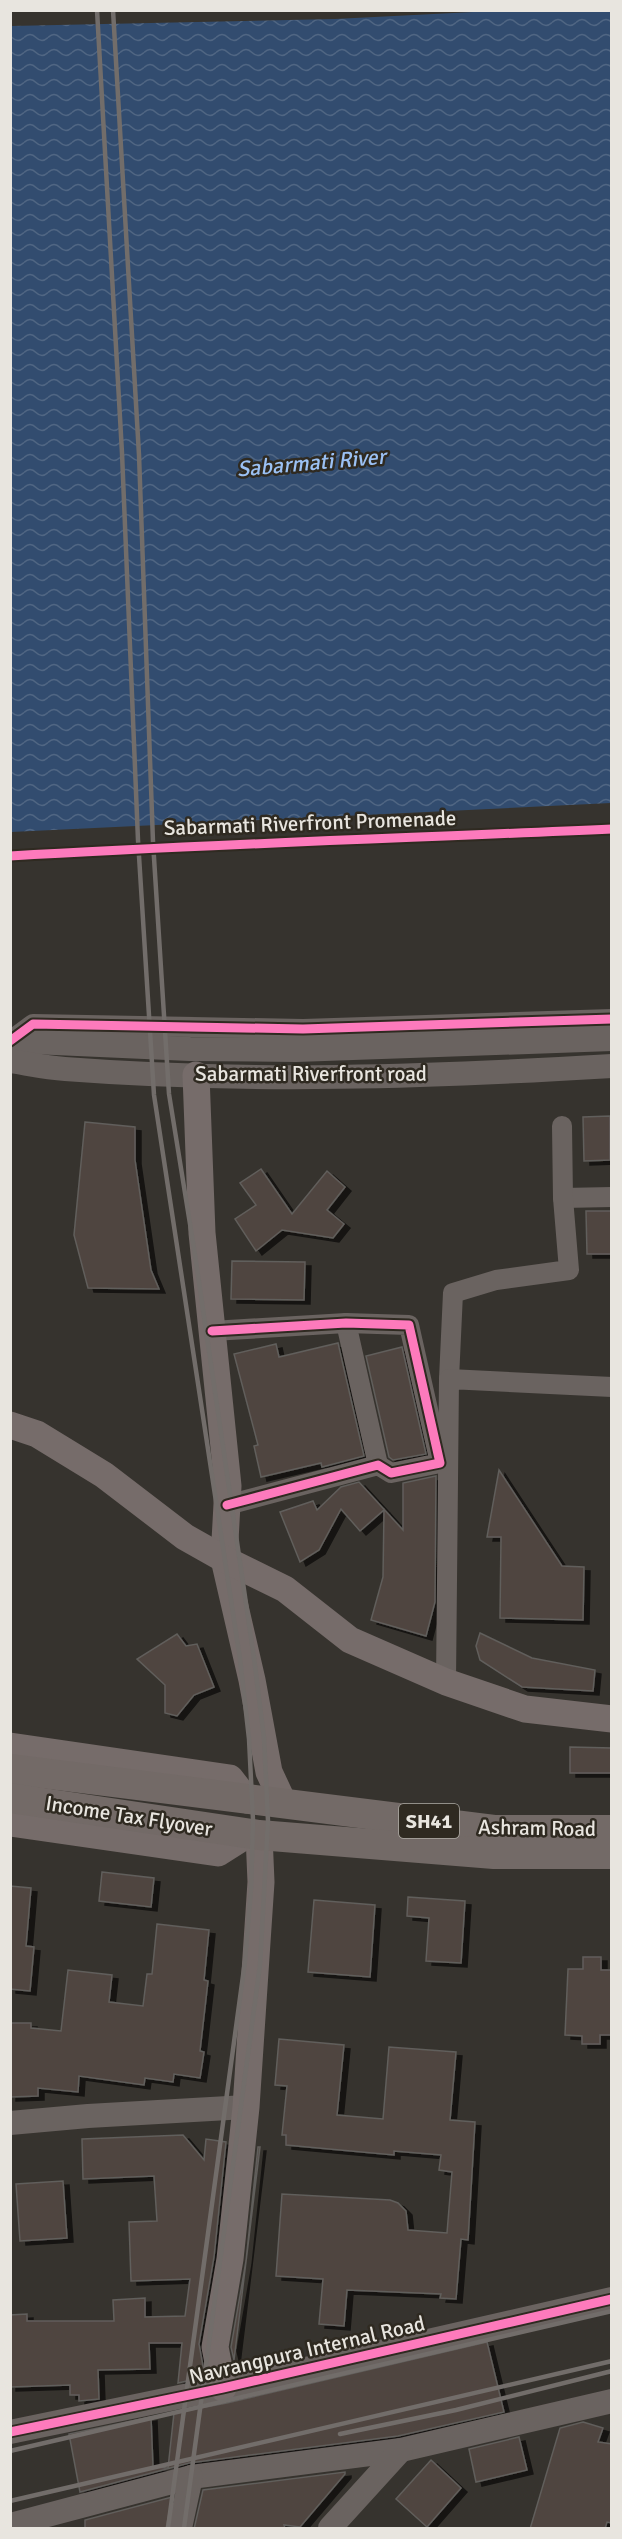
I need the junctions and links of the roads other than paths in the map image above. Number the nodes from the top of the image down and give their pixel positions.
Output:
1 (612, 1019) edge
2 (612, 1039) edge
3 (10, 1041) edge
4 (10, 1061) edge
5 (612, 1066) edge
6 (196, 1075) junction
7 (562, 1125) dead end
8 (612, 1197) edge
9 (563, 1198) junction
10 (346, 1323) junction
11 (212, 1331) junction
12 (449, 1379) junction
13 (612, 1388) edge
14 (10, 1425) edge
15 (378, 1465) junction
16 (227, 1505) junction
17 (224, 1559) junction
18 (446, 1682) junction
19 (612, 1719) edge
20 (10, 1746) edge
21 (10, 1769) edge
22 (10, 1798) edge
23 (247, 1800) junction
24 (283, 1802) junction
25 (10, 1823) edge
26 (612, 1830) edge
27 (253, 1834) junction
28 (612, 1854) edge
29 (246, 2107) junction
30 (10, 2123) edge
31 (612, 2300) edge
32 (223, 2388) junction
33 (612, 2401) edge
34 (10, 2432) edge
35 (401, 2450) junction
36 (191, 2477) junction
37 (10, 2525) edge
38 (180, 2529) edge
39 (330, 2529) edge

1 - 3 street
2 - 3 street, Sabarmati Riverfront road
4 - 6 street, Sabarmati Riverfront road
5 - 6 street, Sabarmati Riverfront road
6 - 11 main road
7 - 9 street
8 - 9 street
9 - 12 street
10 - 11 street
10 - 15 street
10 - 15 street
11 - 16 main road
12 - 13 street
12 - 18 street
14 - 17 main road
15 - 16 street
16 - 17 main road
17 - 18 main road
17 - 24 main road
18 - 19 main road
20 - 23 main road
21 - 23 main road, Income Tax Flyover / SH41
22 - 27 main road, Income Tax Flyover
23 - 24 main road, Ashram Road / SH41
24 - 26 main road, Ashram Road / SH41
25 - 27 main road
27 - 28 main road, Ashram Road
27 - 29 main road
29 - 30 street
29 - 32 main road
31 - 32 street, Navrangpura Internal Road
32 - 34 street, Navrangpura Internal Road
33 - 35 street
35 - 36 street
35 - 39 street
36 - 37 street
36 - 38 street

